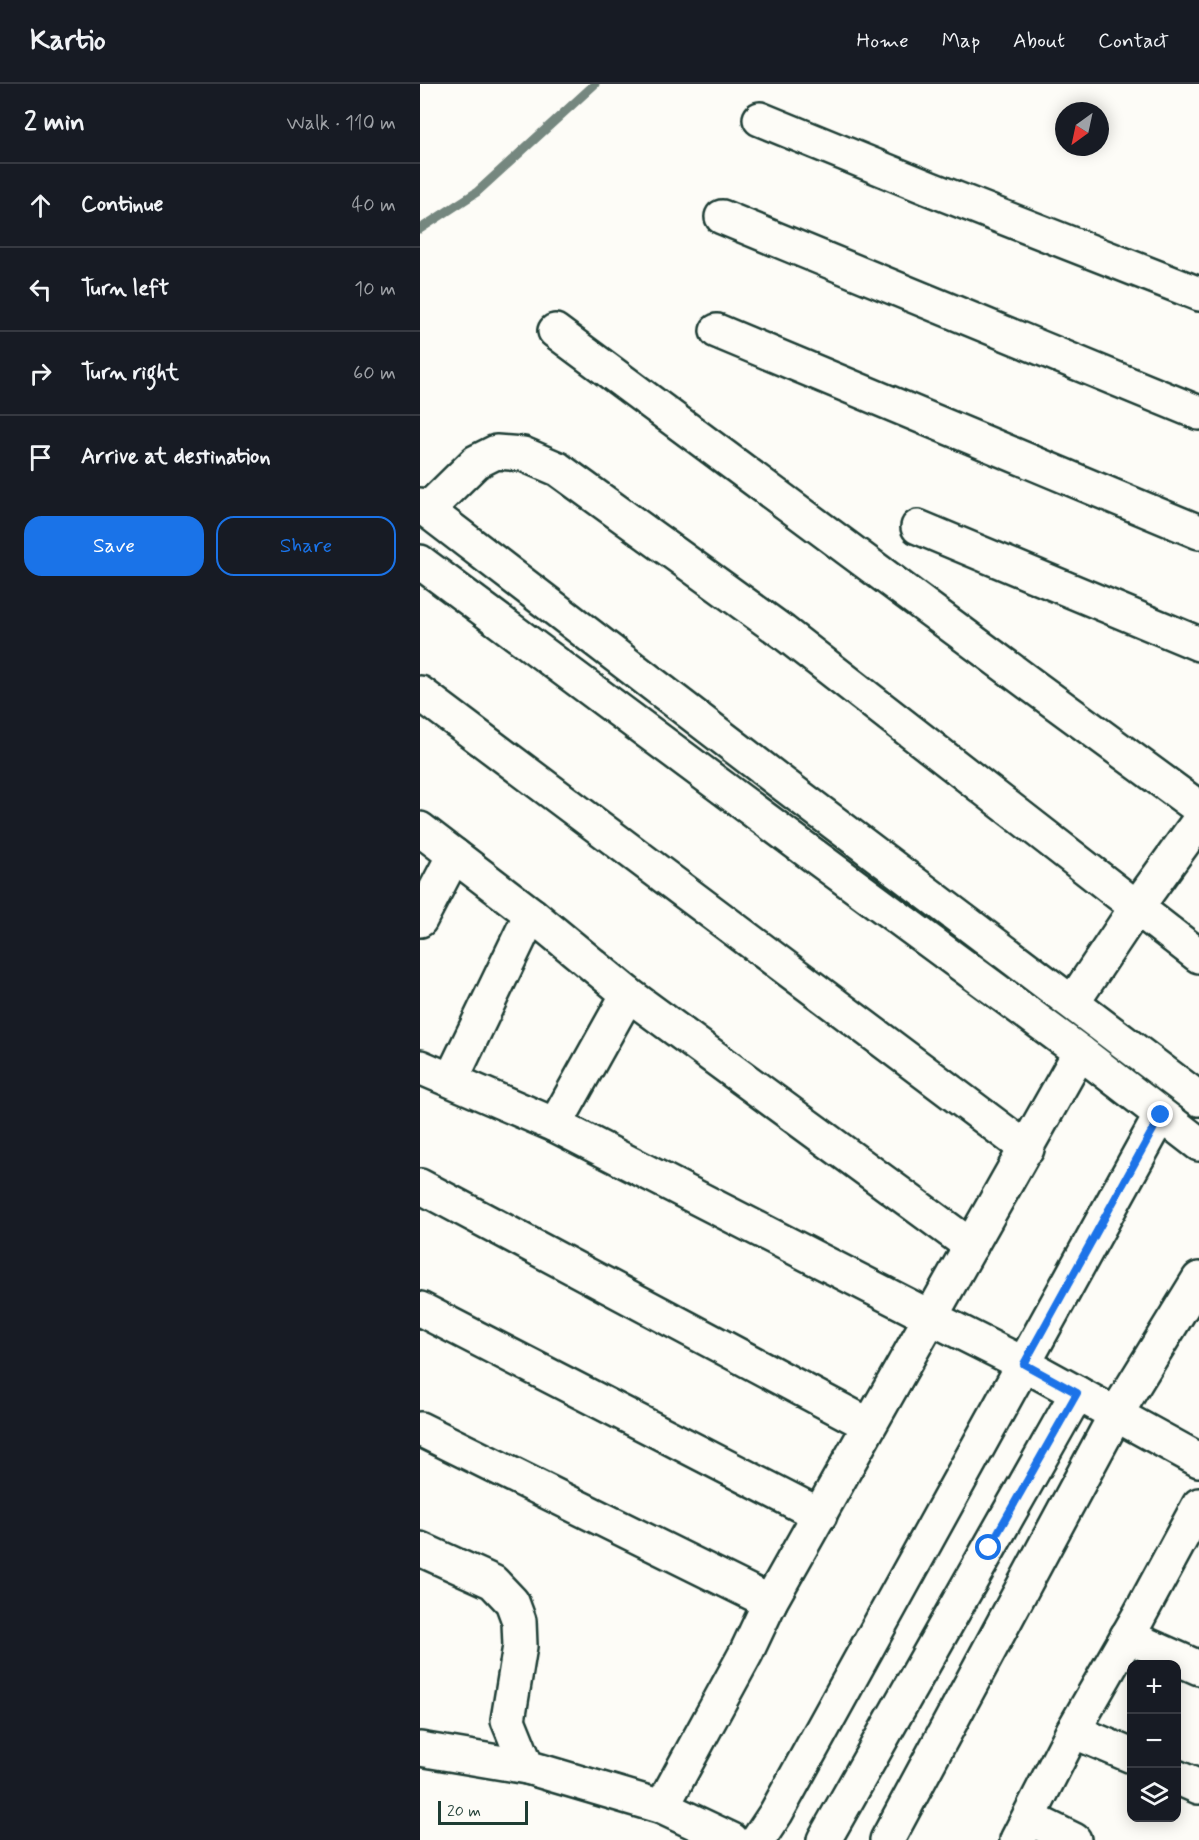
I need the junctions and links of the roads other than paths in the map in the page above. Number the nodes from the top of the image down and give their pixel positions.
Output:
1 (760, 119) dead end
2 (722, 217) dead end
3 (1199, 294) edge
4 (717, 331) dead end
5 (555, 332) dead end
6 (1199, 412) edge
7 (423, 508) edge
8 (918, 527) dead end
9 (1199, 531) edge
10 (420, 562) edge
11 (1199, 644) edge
12 (420, 693) edge
13 (1199, 807) edge
14 (1199, 821) edge
15 (420, 829) edge
16 (453, 855) junction
17 (1136, 908) junction
18 (531, 914) junction
19 (420, 920) edge
20 (1199, 956) edge
21 (628, 994) junction
22 (1073, 1002) junction
23 (1080, 1052) junction
24 (420, 1067) edge
25 (451, 1080) junction
26 (1199, 1099) edge
27 (1161, 1115) junction
28 (555, 1125) junction
29 (1199, 1144) edge
30 (1027, 1149) junction
31 (420, 1186) edge
32 (971, 1246) junction
33 (1199, 1280) edge
34 (420, 1309) edge
35 (930, 1317) junction
36 (1024, 1364) junction
37 (1077, 1393) junction
38 (1116, 1414) junction
39 (869, 1425) junction
40 (420, 1429) edge
41 (1199, 1460) edge
42 (1199, 1505) edge
43 (820, 1515) junction
44 (420, 1549) edge
45 (770, 1602) junction
46 (1127, 1636) junction
47 (1199, 1668) edge
48 (1074, 1731) junction
49 (420, 1749) edge
50 (1127, 1754) edge
51 (527, 1767) junction
52 (1181, 1778) edge
53 (1199, 1786) edge
54 (662, 1807) junction
55 (1023, 1829) edge
56 (732, 1840) edge
57 (759, 1840) edge
58 (824, 1840) edge
59 (887, 1840) edge
60 (1074, 1840) edge

1 - 3 street
2 - 6 street
4 - 9 street
5 - 13 street
7 - 17 street
7 - 22 street
8 - 11 street
10 - 23 street
12 - 30 street
14 - 17 street
15 - 16 street
16 - 18 street
16 - 19 street
17 - 20 street
17 - 22 street
18 - 21 street
18 - 25 street
21 - 28 street
21 - 32 street
22 - 26 street
23 - 27 street
23 - 30 street
24 - 25 street
25 - 28 street
27 - 29 street
27 - 36 street
28 - 35 street
30 - 32 street
31 - 39 street
32 - 35 street
33 - 38 street
34 - 43 street
35 - 36 street
35 - 39 street
36 - 37 street
36 - 57 street
37 - 38 street
37 - 58 street
38 - 41 street
38 - 59 street
39 - 43 street
40 - 45 street
42 - 46 street
43 - 45 street
44 - 51 street
45 - 54 street
46 - 47 street
46 - 48 street
48 - 50 street
48 - 55 street
49 - 51 street
51 - 54 street
52 - 53 street
54 - 56 street
55 - 60 street

